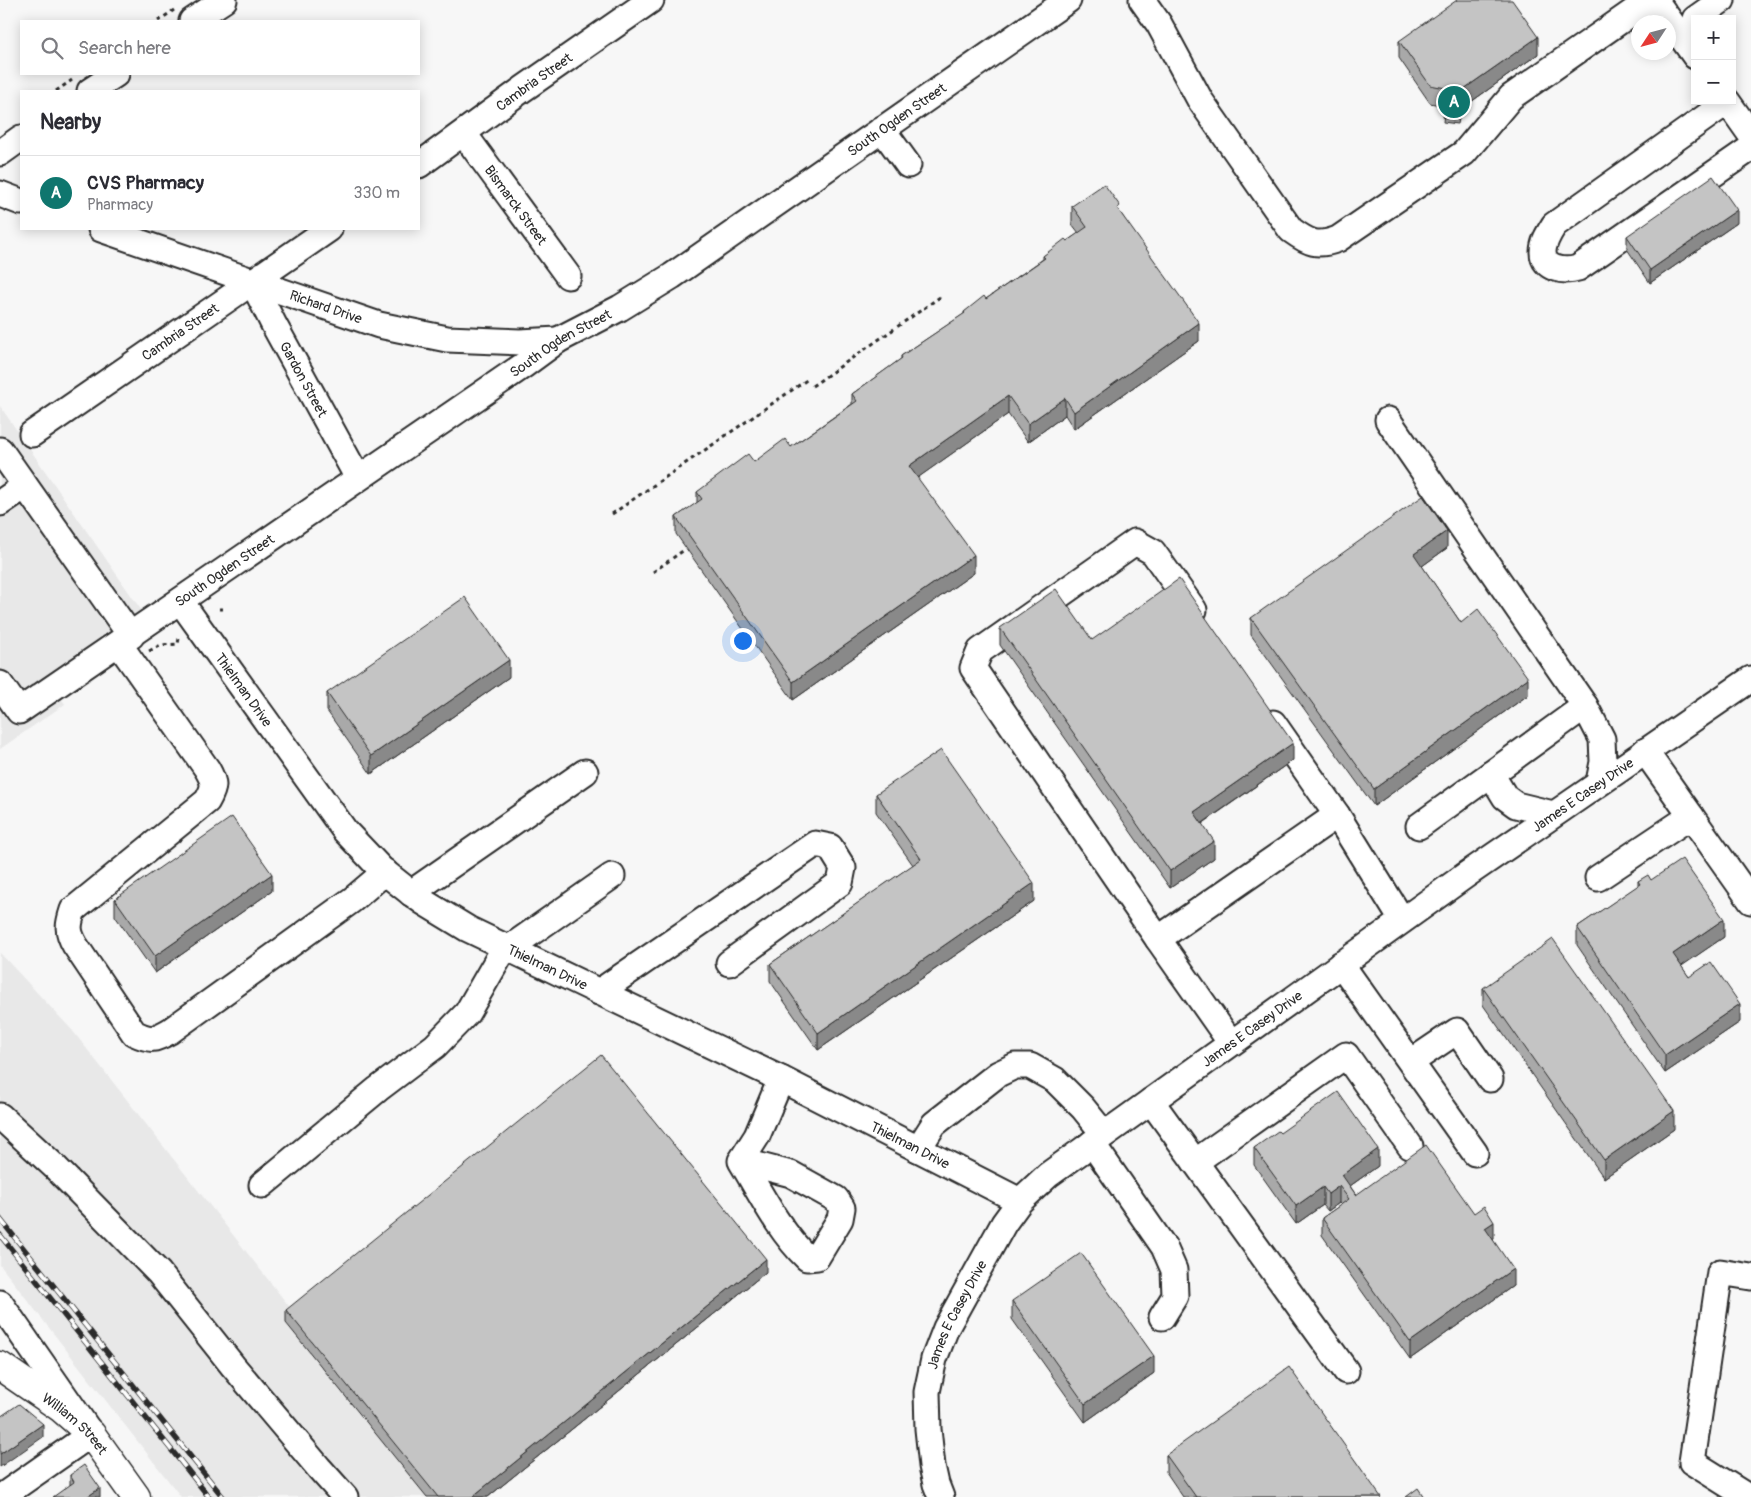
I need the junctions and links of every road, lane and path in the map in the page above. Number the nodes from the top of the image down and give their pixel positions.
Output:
1 (224, 0) edge
2 (650, 0) edge
3 (1068, 0) edge
4 (1142, 0) edge
5 (1650, 0) edge
6 (1655, 0) edge
7 (1722, 0) edge
8 (194, 20) edge
9 (1689, 23) edge
10 (114, 75) edge
11 (92, 90) edge
12 (1723, 105) edge
13 (1729, 105) edge
14 (882, 129) junction
15 (464, 134) junction
16 (1751, 135) edge
17 (20, 139) edge
18 (1751, 148) edge
19 (0, 153) edge
20 (420, 164) edge
21 (908, 166) dead end
22 (0, 194) edge
23 (20, 202) edge
24 (104, 230) edge
25 (327, 230) edge
26 (568, 276) dead end
27 (252, 280) junction
28 (940, 297) dead end
29 (558, 340) junction
30 (808, 379) dead end
31 (812, 386) dead end
32 (1388, 420) dead end
33 (32, 434) dead end
34 (0, 450) edge
35 (358, 478) junction
36 (25, 486) junction
37 (0, 503) edge
38 (612, 514) dead end
39 (684, 550) dead end
40 (653, 572) dead end
41 (181, 602) junction
42 (219, 609) dead end
43 (226, 609) dead end
44 (1209, 632) edge
45 (179, 638) dead end
46 (125, 640) junction
47 (155, 647) dead end
48 (1751, 679) edge
49 (0, 684) edge
50 (1259, 704) edge
51 (1585, 706) junction
52 (1645, 751) junction
53 (585, 772) dead end
54 (1491, 774) junction
55 (1599, 782) junction
56 (1553, 814) junction
57 (1337, 815) junction
58 (1691, 816) junction
59 (1419, 826) dead end
60 (385, 872) junction
61 (612, 876) dead end
62 (1598, 878) dead end
63 (411, 893) junction
64 (1751, 901) edge
65 (1402, 920) junction
66 (1158, 939) junction
67 (507, 948) junction
68 (729, 963) dead end
69 (1341, 964) junction
70 (599, 992) junction
71 (1231, 1043) junction
72 (1411, 1062) junction
73 (1490, 1078) dead end
74 (781, 1079) junction
75 (1151, 1101) junction
76 (0, 1116) edge
77 (1098, 1139) junction
78 (1410, 1146) dead end
79 (918, 1149) junction
80 (1475, 1153) dead end
81 (741, 1161) dead end
82 (1195, 1162) junction
83 (262, 1185) dead end
84 (1020, 1201) junction
85 (1751, 1277) edge
86 (0, 1303) edge
87 (1162, 1317) dead end
88 (0, 1366) edge
89 (1346, 1371) dead end
90 (92, 1434) junction
91 (1, 1497) edge
92 (136, 1497) edge
93 (345, 1497) edge
94 (942, 1497) edge
95 (1748, 1497) edge

1 - 8 street
2 - 15 street, Cambria Street
3 - 14 street, South Ogden Street
4 - 5 street
6 - 9 street
7 - 9 street
10 - 11 street
12 - 18 street
13 - 16 street
14 - 21 street
14 - 29 street, South Ogden Street
15 - 20 street, Cambria Street
15 - 26 street, Bismarck Street
17 - 19 street
22 - 23 street
24 - 27 street, Richard Drive
25 - 27 street, Cambria Street
27 - 29 street, Richard Drive
27 - 33 street, Cambria Street
27 - 35 street, Gardon Street
28 - 31 path
29 - 35 street, South Ogden Street
30 - 38 path
32 - 51 street
34 - 36 street
35 - 41 street, South Ogden Street
36 - 37 street
36 - 46 street
39 - 40 path
41 - 46 street, South Ogden Street
41 - 60 street, Thielman Drive
42 - 43 path
44 - 66 street
45 - 47 path
46 - 49 street, South Ogden Street
46 - 60 street
48 - 52 street, James E Casey Drive
50 - 57 street
51 - 54 street
51 - 55 street
52 - 55 street, James E Casey Drive
52 - 58 street
53 - 63 street
54 - 56 street
54 - 59 street
55 - 56 street, James E Casey Drive
56 - 65 street, James E Casey Drive
57 - 65 street
57 - 66 street
58 - 62 street
58 - 64 street
60 - 63 street, Thielman Drive
61 - 67 street
63 - 67 street, Thielman Drive
65 - 69 street, James E Casey Drive
66 - 71 street
67 - 70 street, Thielman Drive
67 - 83 street
68 - 70 street
69 - 71 street, James E Casey Drive
69 - 72 street
70 - 74 street, Thielman Drive
71 - 75 street, James E Casey Drive
72 - 73 street
72 - 80 street
74 - 79 street, Thielman Drive
74 - 81 street
75 - 77 street, James E Casey Drive
75 - 82 street
76 - 93 street
77 - 79 street
77 - 84 street, James E Casey Drive
77 - 87 street
78 - 82 street
79 - 84 street, Thielman Drive
82 - 89 street
84 - 94 street, James E Casey Drive
85 - 95 street
86 - 90 street
88 - 90 main road, William Street
90 - 91 street
90 - 92 main road, William Street

